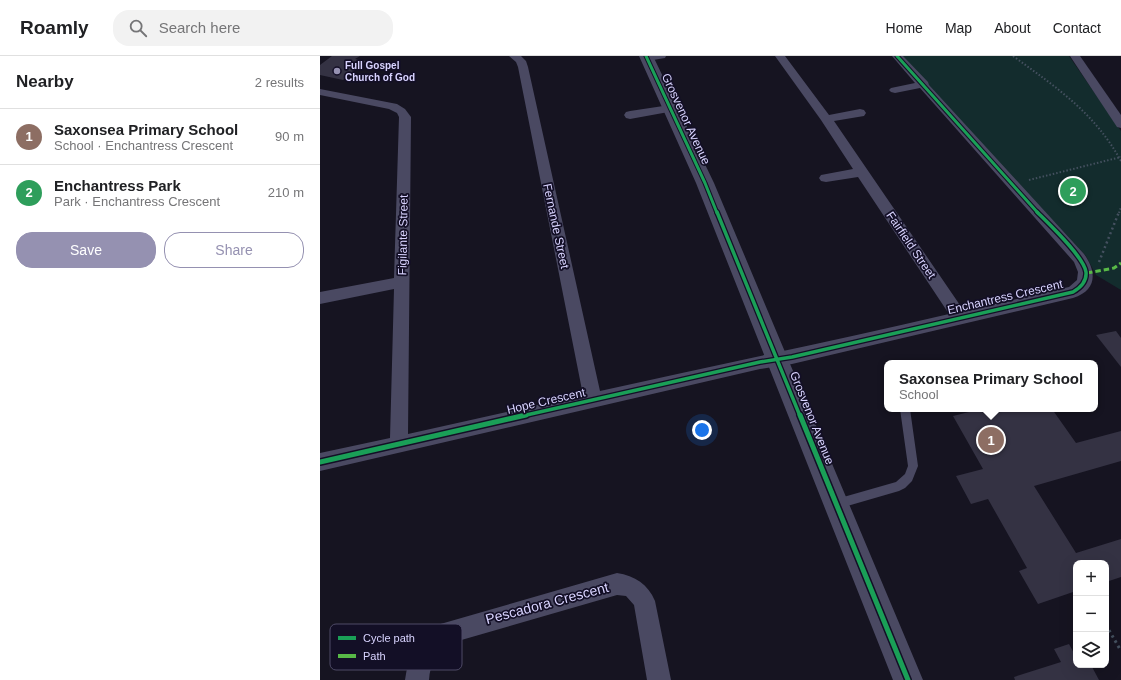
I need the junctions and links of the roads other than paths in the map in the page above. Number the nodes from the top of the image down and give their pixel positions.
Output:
1 (514, 56) edge
2 (780, 56) edge
3 (897, 56) edge
4 (1075, 56) edge
5 (651, 57) edge
6 (924, 84) junction
7 (895, 90) dead end
8 (320, 92) edge
9 (670, 109) junction
10 (860, 113) dead end
11 (630, 115) dead end
12 (826, 119) junction
13 (1121, 124) edge
14 (862, 172) junction
15 (826, 178) dead end
16 (402, 282) junction
17 (320, 298) edge
18 (960, 318) junction
19 (776, 359) junction
20 (593, 400) junction
21 (905, 412) edge
22 (399, 444) junction
23 (320, 462) edge
24 (836, 504) junction
25 (462, 628) edge
26 (418, 670) edge
27 (417, 680) edge
28 (659, 680) edge
29 (908, 680) edge

1 - 20 street, Fernande Street
2 - 12 street, Fairfield Street
3 - 6 street
4 - 13 street
5 - 9 street, Grosvenor Avenue
6 - 7 street
6 - 18 street, Enchantress Crescent
8 - 16 street, Figilante Street
9 - 11 street, Grosvenor Avenue
9 - 19 street, Grosvenor Avenue
10 - 12 street
12 - 14 street, Fairfield Street
14 - 15 street
14 - 18 street, Fairfield Street
16 - 17 street
16 - 22 street, Figilante Street
18 - 19 street, Enchantress Crescent
19 - 20 street, Hope Crescent
19 - 24 street, Grosvenor Avenue
20 - 22 street, Hope Crescent
21 - 24 lane
22 - 23 street, Hope Crescent
24 - 29 street, Grosvenor Avenue
25 - 28 street, Pescadora Crescent
26 - 27 street, Pescadora Crescent

